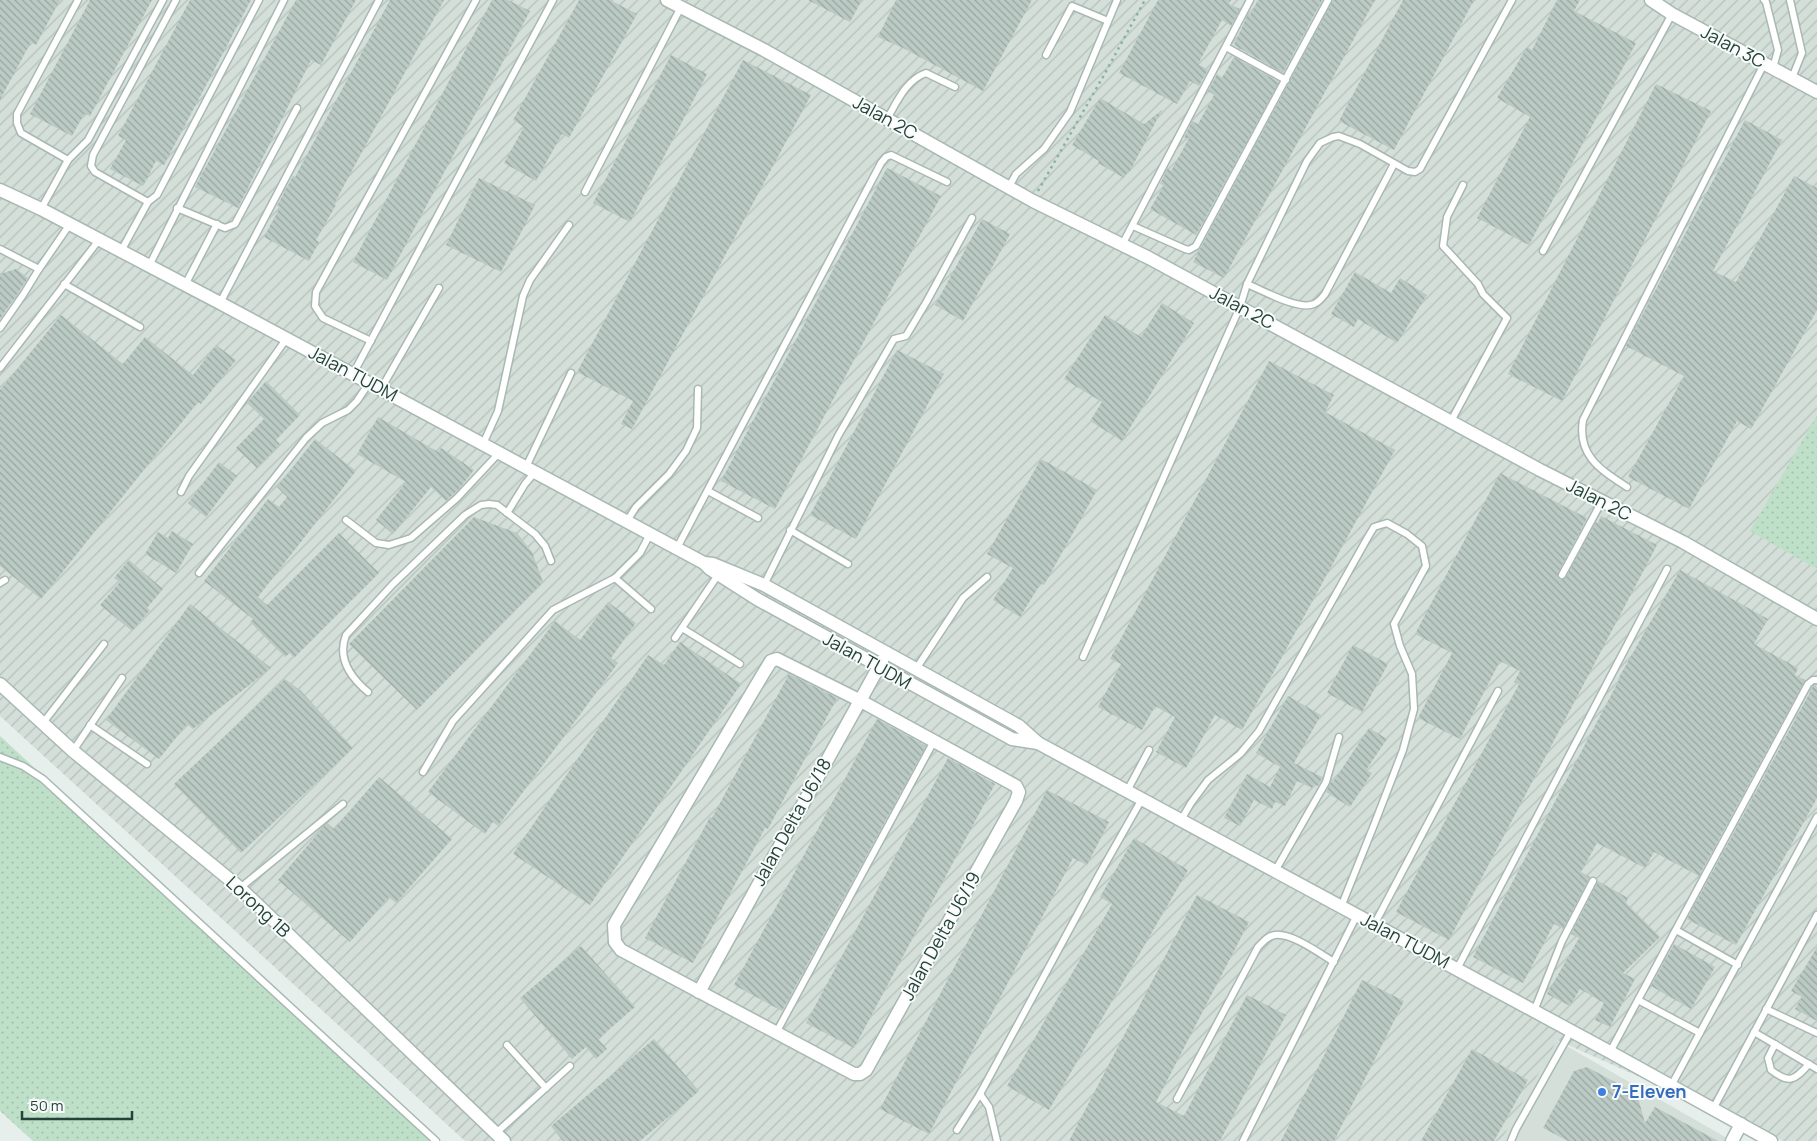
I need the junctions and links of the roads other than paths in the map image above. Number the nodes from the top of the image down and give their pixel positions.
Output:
1 (78, 0) edge
2 (163, 0) edge
3 (176, 0) edge
4 (259, 0) edge
5 (284, 0) edge
6 (378, 0) edge
7 (476, 0) edge
8 (553, 0) edge
9 (667, 0) edge
10 (1117, 0) edge
11 (1250, 0) edge
12 (1328, 0) edge
13 (1512, 0) edge
14 (1650, 0) edge
15 (1790, 0) edge
16 (1766, 1) edge
17 (681, 7) junction
18 (1672, 14) junction
19 (1108, 21) junction
20 (1226, 47) junction
21 (1046, 55) dead end
22 (1768, 66) junction
23 (1792, 78) junction
24 (1286, 80) junction
25 (956, 87) dead end
26 (1817, 92) edge
27 (297, 108) dead end
28 (887, 119) junction
29 (68, 160) junction
30 (1394, 164) junction
31 (948, 182) dead end
32 (1463, 185) dead end
33 (1009, 187) junction
34 (0, 190) edge
35 (585, 192) dead end
36 (148, 202) junction
37 (177, 208) junction
38 (41, 209) junction
39 (972, 218) dead end
40 (70, 224) junction
41 (217, 224) junction
42 (568, 225) dead end
43 (1133, 226) junction
44 (99, 240) junction
45 (1122, 245) junction
46 (0, 249) edge
47 (121, 251) junction
48 (1543, 251) dead end
49 (149, 266) junction
50 (39, 269) junction
51 (64, 284) junction
52 (1247, 284) junction
53 (185, 285) junction
54 (438, 288) dead end
55 (220, 303) junction
56 (1240, 307) junction
57 (140, 327) dead end
58 (0, 328) edge
59 (287, 338) junction
60 (371, 341) junction
61 (0, 368) edge
62 (571, 373) dead end
63 (353, 374) junction
64 (369, 383) junction
65 (381, 389) junction
66 (698, 389) dead end
67 (1451, 421) junction
68 (483, 444) junction
69 (499, 453) junction
70 (530, 470) junction
71 (1626, 487) dead end
72 (708, 491) junction
73 (182, 492) dead end
74 (1602, 501) junction
75 (507, 512) junction
76 (758, 518) dead end
77 (346, 520) dead end
78 (627, 521) junction
79 (790, 530) junction
80 (650, 534) junction
81 (677, 548) junction
82 (551, 561) dead end
83 (704, 563) junction
84 (848, 564) dead end
85 (1667, 569) dead end
86 (199, 573) dead end
87 (718, 575) junction
88 (1562, 575) dead end
89 (987, 577) dead end
90 (616, 578) junction
91 (764, 585) junction
92 (651, 609) dead end
93 (1817, 618) edge
94 (682, 628) junction
95 (675, 638) dead end
96 (104, 644) dead end
97 (887, 653) junction
98 (1083, 657) dead end
99 (740, 664) dead end
100 (878, 667) junction
101 (916, 669) junction
102 (122, 678) dead end
103 (1817, 680) edge
104 (0, 684) edge
105 (1498, 691) dead end
106 (368, 692) dead end
107 (859, 700) junction
108 (43, 723) junction
109 (90, 725) junction
110 (1339, 737) dead end
111 (934, 741) junction
112 (1038, 743) junction
113 (1149, 750) dead end
114 (73, 751) junction
115 (0, 757) edge
116 (147, 764) dead end
117 (423, 772) dead end
118 (1127, 791) junction
119 (1142, 798) junction
120 (343, 804) dead end
121 (1817, 817) edge
122 (1181, 820) junction
123 (1275, 871) junction
124 (1593, 881) dead end
125 (240, 888) junction
126 (1341, 906) junction
127 (1357, 915) junction
128 (1817, 915) edge
129 (1374, 925) junction
130 (1676, 930) junction
131 (1334, 962) junction
132 (1738, 965) junction
133 (1457, 969) junction
134 (699, 992) junction
135 (1638, 1000) junction
136 (1766, 1009) junction
137 (1534, 1011) junction
138 (1571, 1031) junction
139 (1754, 1032) junction
140 (776, 1033) junction
141 (1700, 1033) junction
142 (1817, 1033) edge
143 (1775, 1044) junction
144 (506, 1045) dead end
145 (1610, 1052) junction
146 (1809, 1064) junction
147 (570, 1066) dead end
148 (1817, 1069) edge
149 (1671, 1086) junction
150 (546, 1088) junction
151 (980, 1094) junction
152 (1177, 1099) dead end
153 (1713, 1109) junction
154 (1741, 1124) junction
155 (957, 1130) dead end
156 (500, 1137) edge
157 (436, 1141) edge
158 (997, 1141) edge
159 (1243, 1141) edge
160 (1511, 1141) edge
161 (1732, 1141) edge
162 (1771, 1141) edge

1 - 29 lane
2 - 29 lane
3 - 36 lane
4 - 36 lane
5 - 37 lane
6 - 55 lane
7 - 60 lane
8 - 60 lane
9 - 17 street, Jalan 2C
10 - 19 lane
11 - 20 lane
12 - 24 lane
13 - 30 lane
14 - 18 street, Jalan 3C
15 - 23 lane
16 - 22 lane
17 - 28 street, Jalan 2C
17 - 35 lane
18 - 22 street, Jalan 3C
18 - 48 lane
19 - 21 lane
19 - 33 lane
20 - 24 lane
20 - 43 lane
22 - 23 street, Jalan 3C
22 - 71 lane
23 - 26 street, Jalan 3C
24 - 43 lane
25 - 28 lane
27 - 41 lane
28 - 33 street, Jalan 2C
29 - 38 lane
30 - 52 lane
30 - 52 lane
31 - 72 lane
32 - 67 lane
33 - 45 street, Jalan 2C
34 - 38 street, Jalan TUDM
36 - 47 lane
37 - 41 lane
37 - 49 lane
38 - 40 street, Jalan TUDM
39 - 79 lane
40 - 44 street, Jalan TUDM
40 - 50 lane
41 - 53 lane
42 - 68 lane
43 - 45 lane
44 - 47 street, Jalan TUDM
44 - 51 lane
45 - 56 street, Jalan 2C
46 - 50 lane
47 - 49 street, Jalan TUDM
49 - 53 street, Jalan TUDM
50 - 58 lane
51 - 57 lane
51 - 61 lane
52 - 56 lane
53 - 55 street, Jalan TUDM
54 - 65 lane
55 - 59 street, Jalan TUDM
56 - 67 street, Jalan 2C
56 - 98 lane
59 - 63 street, Jalan TUDM
59 - 73 lane
60 - 63 lane
62 - 70 lane
63 - 64 street, Jalan TUDM
64 - 65 street, Jalan TUDM
64 - 86 lane
65 - 68 street, Jalan TUDM
66 - 78 lane
67 - 74 street, Jalan 2C
68 - 69 street, Jalan TUDM
69 - 70 street, Jalan TUDM
69 - 77 lane
70 - 75 lane
70 - 78 street, Jalan TUDM
72 - 76 lane
72 - 81 lane
74 - 88 lane
74 - 93 street, Jalan 2C
75 - 82 lane
75 - 106 lane
78 - 80 street, Jalan TUDM
79 - 84 lane
79 - 91 lane
80 - 81 street, Jalan TUDM
80 - 90 lane
81 - 83 street, Jalan TUDM
83 - 87 street, Jalan TUDM
83 - 91 street, Jalan TUDM
85 - 133 lane
87 - 94 lane
87 - 100 street, Jalan TUDM
89 - 101 lane
90 - 92 lane
90 - 117 lane
91 - 97 street, Jalan TUDM
94 - 95 lane
94 - 99 lane
96 - 108 lane
97 - 100 street, Jalan Delta U6/18
97 - 101 street, Jalan TUDM
100 - 107 street, Jalan Delta U6/18
100 - 112 street, Jalan TUDM
101 - 112 street, Jalan TUDM
102 - 109 lane
103 - 130 lane
104 - 108 street, Lorong 1B
105 - 129 lane
107 - 111 street
107 - 134 street, Jalan Delta U6/18
107 - 134 street
108 - 114 street, Lorong 1B
109 - 114 lane
109 - 116 lane
110 - 123 lane
111 - 140 lane
111 - 140 street, Jalan Delta U6/19
112 - 118 street, Jalan TUDM
113 - 118 lane
114 - 125 street, Lorong 1B
115 - 157 lane
118 - 119 street, Jalan TUDM
119 - 122 street, Jalan TUDM
119 - 151 lane
120 - 125 lane
121 - 132 lane
122 - 123 street, Jalan TUDM
122 - 126 lane
123 - 126 street, Jalan TUDM
124 - 137 lane
125 - 156 street, Lorong 1B
126 - 127 street, Jalan TUDM
127 - 129 street, Jalan TUDM
127 - 131 lane
128 - 136 lane
129 - 133 street, Jalan TUDM
130 - 132 lane
130 - 135 lane
131 - 152 lane
131 - 159 lane
132 - 141 lane
133 - 137 street, Jalan TUDM
134 - 140 street
135 - 141 lane
135 - 145 lane
136 - 139 lane
136 - 142 lane
137 - 138 street, Jalan TUDM
138 - 145 street, Jalan TUDM
138 - 160 lane
139 - 143 lane
139 - 153 lane
141 - 149 lane
143 - 146 lane
143 - 146 lane
144 - 150 lane
145 - 149 street, Jalan TUDM
146 - 148 lane
147 - 150 lane
149 - 153 street, Jalan TUDM
150 - 156 lane
151 - 155 lane
151 - 158 lane
153 - 154 street, Jalan TUDM
154 - 161 street
154 - 162 street, Jalan TUDM

